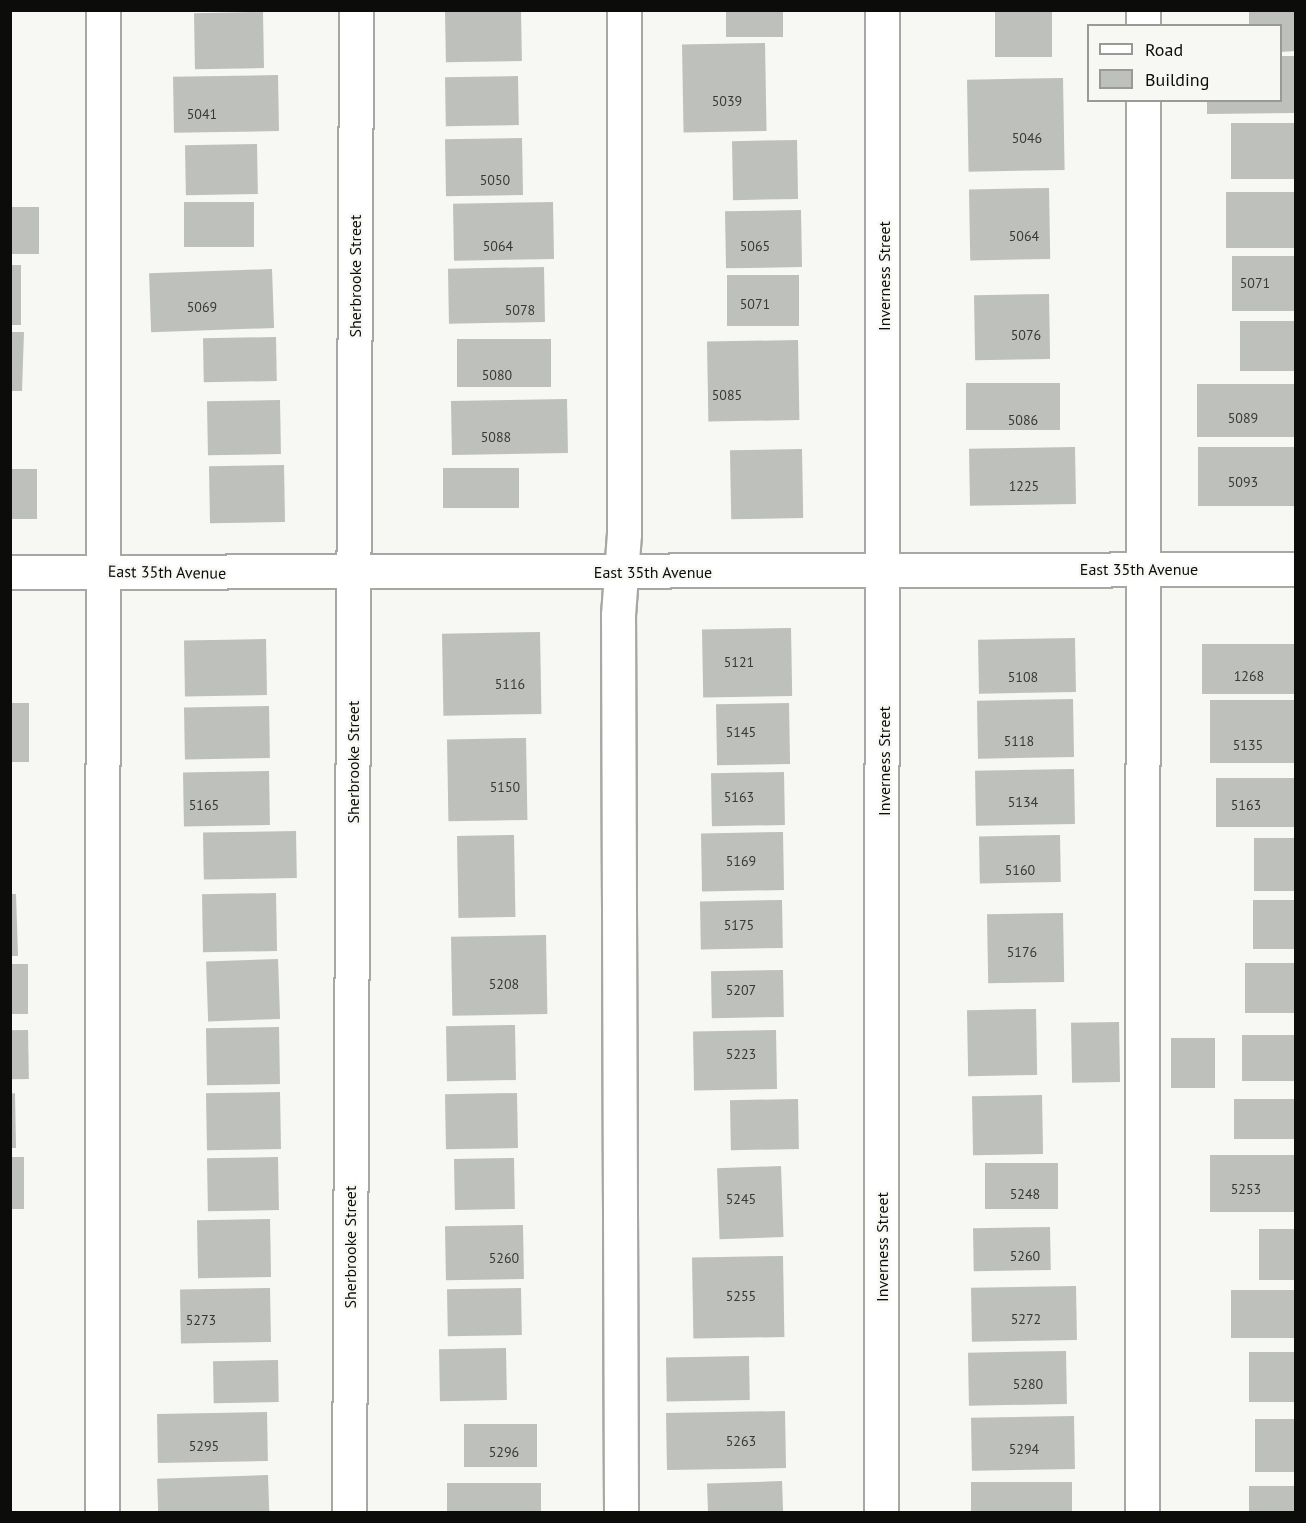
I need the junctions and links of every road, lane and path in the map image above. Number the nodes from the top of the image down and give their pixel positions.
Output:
1 (103, 10) edge
2 (356, 10) edge
3 (624, 10) edge
4 (882, 10) edge
5 (1143, 102) edge
6 (1141, 569) junction
7 (1296, 569) edge
8 (884, 571) junction
9 (10, 572) edge
10 (100, 572) junction
11 (621, 572) junction
12 (354, 573) junction
13 (102, 1512) edge
14 (349, 1512) edge
15 (621, 1512) edge
16 (881, 1512) edge
17 (1142, 1512) edge

1 - 10 street
2 - 12 street, Sherbrooke Street
3 - 11 street
4 - 8 street, Inverness Street
5 - 6 street
6 - 7 street, East 35th Avenue
6 - 8 street, East 35th Avenue
6 - 17 street
8 - 11 street, East 35th Avenue
8 - 16 street, Inverness Street
9 - 10 street, East 35th Avenue
10 - 12 street, East 35th Avenue
10 - 13 street
11 - 12 street, East 35th Avenue
11 - 15 street
12 - 14 street, Sherbrooke Street

